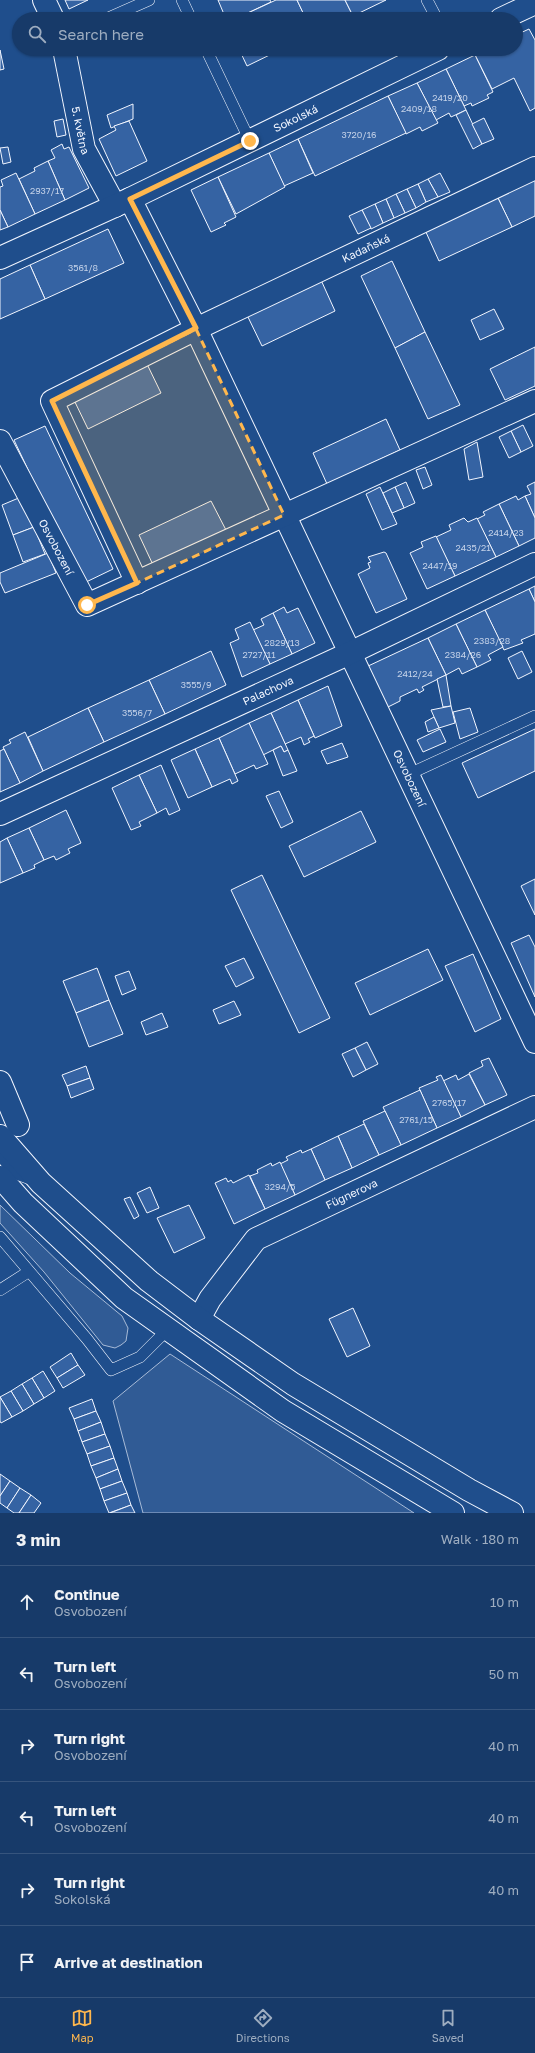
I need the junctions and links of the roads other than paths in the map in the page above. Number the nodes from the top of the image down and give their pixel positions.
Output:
1 (44, 0) edge
2 (149, 0) edge
3 (182, 0) edge
4 (427, 0) edge
5 (535, 3) edge
6 (50, 12) edge
7 (122, 12) edge
8 (188, 12) edge
9 (433, 12) edge
10 (515, 12) edge
11 (65, 56) edge
12 (209, 56) edge
13 (424, 56) edge
14 (250, 141) junction
15 (535, 168) edge
16 (123, 202) junction
17 (0, 258) edge
18 (196, 328) junction
19 (535, 401) edge
20 (0, 441) edge
21 (284, 515) junction
22 (535, 564) edge
23 (137, 583) junction
24 (350, 654) junction
25 (535, 716) edge
26 (407, 775) junction
27 (0, 814) edge
28 (535, 1042) edge
29 (0, 1082) edge
30 (535, 1107) edge
31 (9, 1131) edge
32 (0, 1155) edge
33 (0, 1177) edge
34 (41, 1183) junction
35 (0, 1237) edge
36 (28, 1272) junction
37 (0, 1290) edge
38 (199, 1319) junction
39 (167, 1330) junction
40 (453, 1513) edge
41 (512, 1513) edge

1 - 6 main road
2 - 7 lane
3 - 8 lane
4 - 9 lane
5 - 10 main road
11 - 16 main road, 5. května
12 - 14 lane
13 - 14 main road, Sokolská
14 - 16 main road, Sokolská
15 - 18 main road, Kadaňská
16 - 17 main road, Sokolská
16 - 18 main road, Osvobození
18 - 21 main road, Osvobození
18 - 23 main road
19 - 21 main road
20 - 23 main road, Osvobození
21 - 23 main road, Osvobození
21 - 24 main road, Osvobození
22 - 24 main road, Palachova
24 - 26 main road, Osvobození
24 - 27 main road, Palachova
25 - 26 lane
26 - 28 main road, Osvobození
29 - 31 main road
30 - 38 main road, Fügnerova
31 - 34 main road
32 - 34 lane
33 - 39 main road
34 - 38 main road
35 - 36 lane
36 - 37 lane
36 - 39 lane
38 - 41 main road
39 - 40 main road

